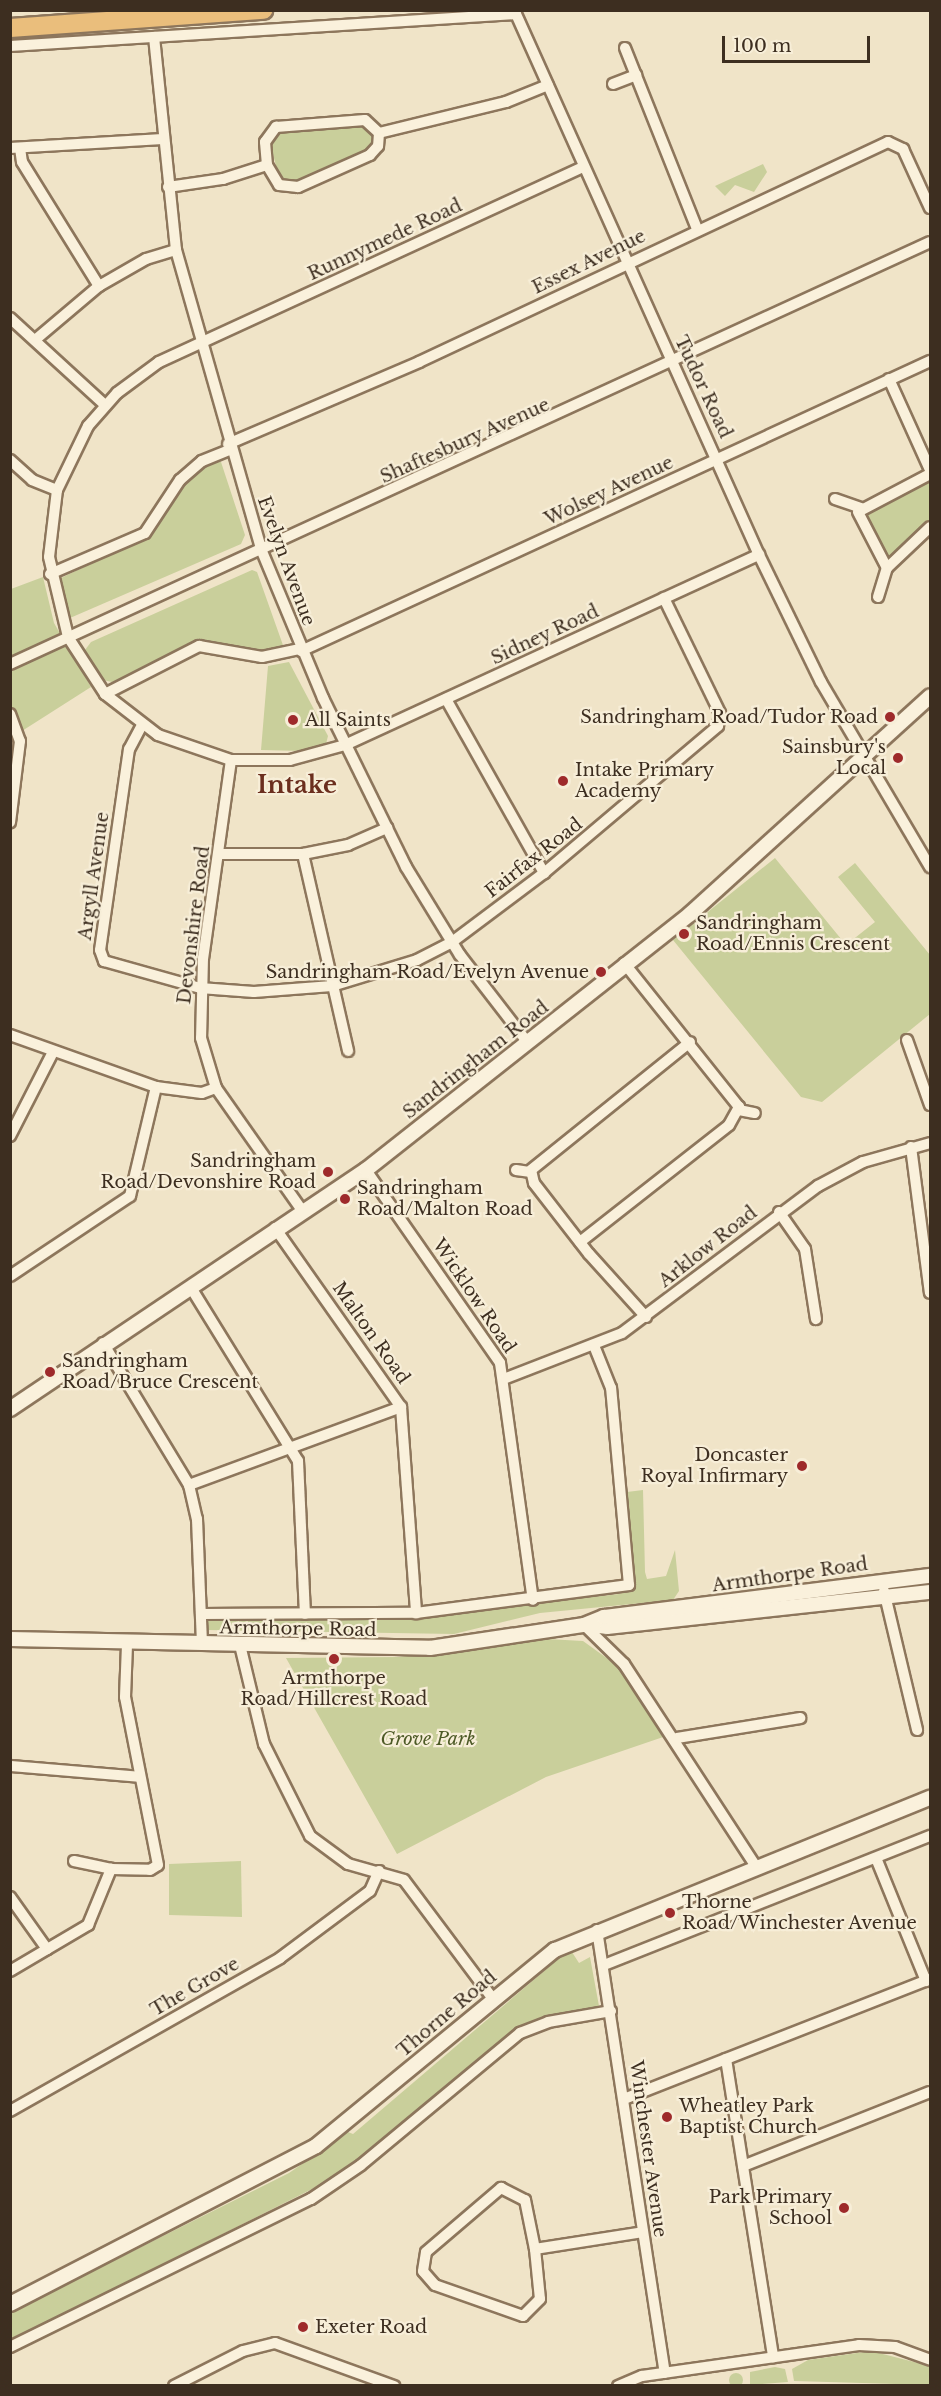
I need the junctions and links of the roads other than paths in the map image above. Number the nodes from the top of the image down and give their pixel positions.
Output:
1 (263, 10) edge
2 (10, 28) edge
3 (154, 37) junction
4 (10, 46) edge
5 (625, 48) dead end
6 (636, 75) junction
7 (613, 84) dead end
8 (548, 85) junction
9 (379, 133) junction
10 (163, 139) junction
11 (15, 148) edge
12 (267, 165) junction
13 (584, 168) junction
14 (168, 187) junction
15 (930, 208) edge
16 (697, 229) junction
17 (930, 242) edge
18 (176, 250) junction
19 (627, 261) junction
20 (99, 286) junction
21 (10, 318) edge
22 (35, 340) junction
23 (201, 343) junction
24 (673, 360) junction
25 (930, 361) edge
26 (889, 379) junction
27 (105, 405) junction
28 (229, 447) junction
29 (718, 459) junction
30 (10, 460) edge
31 (930, 470) edge
32 (930, 474) edge
33 (57, 490) junction
34 (835, 499) dead end
35 (861, 508) junction
36 (930, 527) edge
37 (261, 549) junction
38 (759, 555) junction
39 (887, 568) junction
40 (50, 574) junction
41 (878, 597) dead end
42 (664, 598) junction
43 (68, 637) junction
44 (301, 650) junction
45 (10, 664) edge
46 (105, 694) junction
47 (930, 696) edge
48 (446, 699) junction
49 (10, 714) edge
50 (142, 725) junction
51 (15, 744) edge
52 (345, 745) junction
53 (866, 754) junction
54 (231, 760) junction
55 (10, 822) edge
56 (387, 828) junction
57 (219, 854) junction
58 (303, 854) junction
59 (930, 867) edge
60 (544, 873) junction
61 (452, 942) junction
62 (624, 963) junction
63 (332, 986) junction
64 (200, 988) junction
65 (10, 1035) edge
66 (907, 1040) dead end
67 (690, 1042) junction
68 (528, 1043) junction
69 (348, 1051) dead end
70 (52, 1054) junction
71 (156, 1087) junction
72 (216, 1088) junction
73 (930, 1105) edge
74 (739, 1110) junction
75 (755, 1113) dead end
76 (10, 1136) edge
77 (930, 1143) edge
78 (911, 1148) junction
79 (366, 1170) junction
80 (516, 1170) dead end
81 (531, 1172) junction
82 (301, 1209) junction
83 (779, 1212) junction
84 (275, 1228) junction
85 (580, 1242) junction
86 (10, 1276) edge
87 (193, 1291) junction
88 (930, 1293) edge
89 (646, 1317) junction
90 (816, 1319) dead end
91 (103, 1343) junction
92 (595, 1348) junction
93 (506, 1378) junction
94 (401, 1407) junction
95 (10, 1409) edge
96 (291, 1447) junction
97 (189, 1485) junction
98 (930, 1576) edge
99 (882, 1581) junction
100 (930, 1592) edge
101 (885, 1596) junction
102 (533, 1600) junction
103 (416, 1613) junction
104 (201, 1614) junction
105 (305, 1614) junction
106 (584, 1625) junction
107 (10, 1639) edge
108 (128, 1644) junction
109 (202, 1645) junction
110 (240, 1646) junction
111 (800, 1718) dead end
112 (917, 1730) dead end
113 (677, 1738) junction
114 (10, 1766) edge
115 (140, 1777) junction
116 (930, 1798) edge
117 (930, 1836) edge
118 (876, 1858) junction
119 (74, 1861) dead end
120 (757, 1868) junction
121 (111, 1869) junction
122 (379, 1871) junction
123 (10, 1897) edge
124 (597, 1930) junction
125 (47, 1949) junction
126 (604, 1965) junction
127 (10, 1971) edge
128 (928, 1980) edge
129 (493, 1999) junction
130 (611, 2011) junction
131 (726, 2059) junction
132 (930, 2092) edge
133 (624, 2099) junction
134 (10, 2111) edge
135 (743, 2166) junction
136 (643, 2232) junction
137 (535, 2249) junction
138 (10, 2304) edge
139 (10, 2347) edge
140 (772, 2357) junction
141 (930, 2360) edge
142 (665, 2373) junction
143 (174, 2385) edge
144 (394, 2385) edge
145 (618, 2385) edge

1 - 2 highway
3 - 4 street
3 - 8 street, Tudor Road
3 - 10 street, Evelyn Avenue
5 - 6 street
6 - 7 street
6 - 16 street
8 - 9 street
8 - 13 street, Tudor Road
9 - 12 street
9 - 12 street
10 - 11 street
10 - 14 street, Evelyn Avenue
11 - 20 street
12 - 14 street
13 - 19 street, Tudor Road
13 - 23 street, Runnymede Road
14 - 18 street, Evelyn Avenue
15 - 16 street, Essex Avenue
16 - 19 street, Essex Avenue
17 - 24 street, Shaftesbury Avenue
18 - 20 street
18 - 23 street, Evelyn Avenue
19 - 24 street, Tudor Road
19 - 28 street, Essex Avenue
20 - 22 street
21 - 22 street
22 - 27 street
23 - 27 street, Runnymede Road
23 - 28 street, Evelyn Avenue
24 - 29 street, Tudor Road
24 - 37 street, Shaftesbury Avenue
25 - 26 street, Wolsey Avenue
26 - 29 street, Wolsey Avenue
26 - 31 street
27 - 33 street, Runnymede Road
28 - 37 street, Evelyn Avenue
28 - 40 street, Essex Avenue
29 - 38 street, Tudor Road
29 - 44 street, Wolsey Avenue
30 - 33 street
32 - 35 street
33 - 40 street, Runnymede Road
34 - 35 street
35 - 39 street
36 - 39 street
37 - 43 street, Shaftesbury Avenue
37 - 44 street, Evelyn Avenue
38 - 42 street, Sidney Road
38 - 53 street, Tudor Road
39 - 41 street
40 - 43 street, Runnymede Road
42 - 48 street, Sidney Road
42 - 60 street, Fairfax Road
43 - 45 street, Shaftesbury Avenue
43 - 46 street, Sidney Road
44 - 46 street, Wolsey Avenue
44 - 52 street, Evelyn Avenue
46 - 50 street, Sidney Road
47 - 53 street, Sandringham Road
48 - 52 street, Sidney Road
48 - 60 street
49 - 51 street
50 - 54 street, Sidney Road
50 - 64 street, Argyll Avenue
51 - 55 street
52 - 54 street, Sidney Road
52 - 56 street, Evelyn Avenue
53 - 59 street, Tudor Road
53 - 62 street, Sandringham Road
54 - 57 street, Devonshire Road
56 - 58 street
56 - 61 street, Evelyn Avenue
57 - 58 street
57 - 64 street, Devonshire Road
58 - 63 street
60 - 61 street, Fairfax Road
61 - 63 street, Argyll Avenue
61 - 68 street, Evelyn Avenue
62 - 67 street
62 - 68 street, Sandringham Road
63 - 64 street, Argyll Avenue
63 - 69 street
64 - 72 street, Devonshire Road
65 - 70 street
66 - 73 street
67 - 74 street
67 - 81 street
68 - 79 street, Sandringham Road
70 - 71 street
70 - 76 street
71 - 72 street
71 - 86 street
72 - 82 street, Devonshire Road
74 - 75 street
74 - 85 street
77 - 78 street, Arklow Road
78 - 83 street, Arklow Road
78 - 88 street
79 - 82 street, Sandringham Road
79 - 93 street, Wicklow Road
80 - 81 street
81 - 85 street
82 - 84 street, Sandringham Road
83 - 89 street, Arklow Road
83 - 90 street
84 - 87 street, Sandringham Road
84 - 94 street, Malton Road
85 - 89 street
87 - 91 street, Sandringham Road
87 - 96 street
89 - 92 street, Arklow Road
91 - 95 street, Sandringham Road
91 - 97 street
92 - 93 street, Arklow Road
92 - 102 street, Armthorpe Road
93 - 102 street, Wicklow Road
94 - 96 street
94 - 103 street, Malton Road
96 - 97 street
96 - 105 street
97 - 104 street
98 - 99 street, Armthorpe Road
99 - 101 street
99 - 106 street, Armthorpe Road
100 - 101 street, Armthorpe Road
101 - 106 street, Armthorpe Road
101 - 112 street
102 - 103 street, Armthorpe Road
103 - 105 street, Armthorpe Road
104 - 105 street, Armthorpe Road
104 - 109 street
106 - 110 street, Armthorpe Road
106 - 113 street
107 - 108 street, Armthorpe Road
108 - 109 street, Armthorpe Road
108 - 115 street
109 - 110 street, Armthorpe Road
110 - 122 street
111 - 113 street
113 - 120 street
114 - 115 street
115 - 121 street
116 - 120 street, Thorne Road
117 - 118 street
118 - 126 street
118 - 128 street
119 - 121 street
120 - 124 street, Thorne Road
121 - 125 street
122 - 129 street
122 - 134 street, The Grove
123 - 125 street
124 - 126 street, Winchester Avenue
124 - 129 street, Thorne Road
125 - 127 street
126 - 130 street, Winchester Avenue
128 - 131 street
129 - 138 street, Thorne Road
130 - 133 street, Winchester Avenue
130 - 139 street
131 - 133 street
131 - 135 street
132 - 135 street
133 - 136 street, Winchester Avenue
135 - 140 street
136 - 137 street
136 - 142 street, Winchester Avenue
137 - 137 street
140 - 141 street
140 - 142 street
142 - 145 street
143 - 144 street

